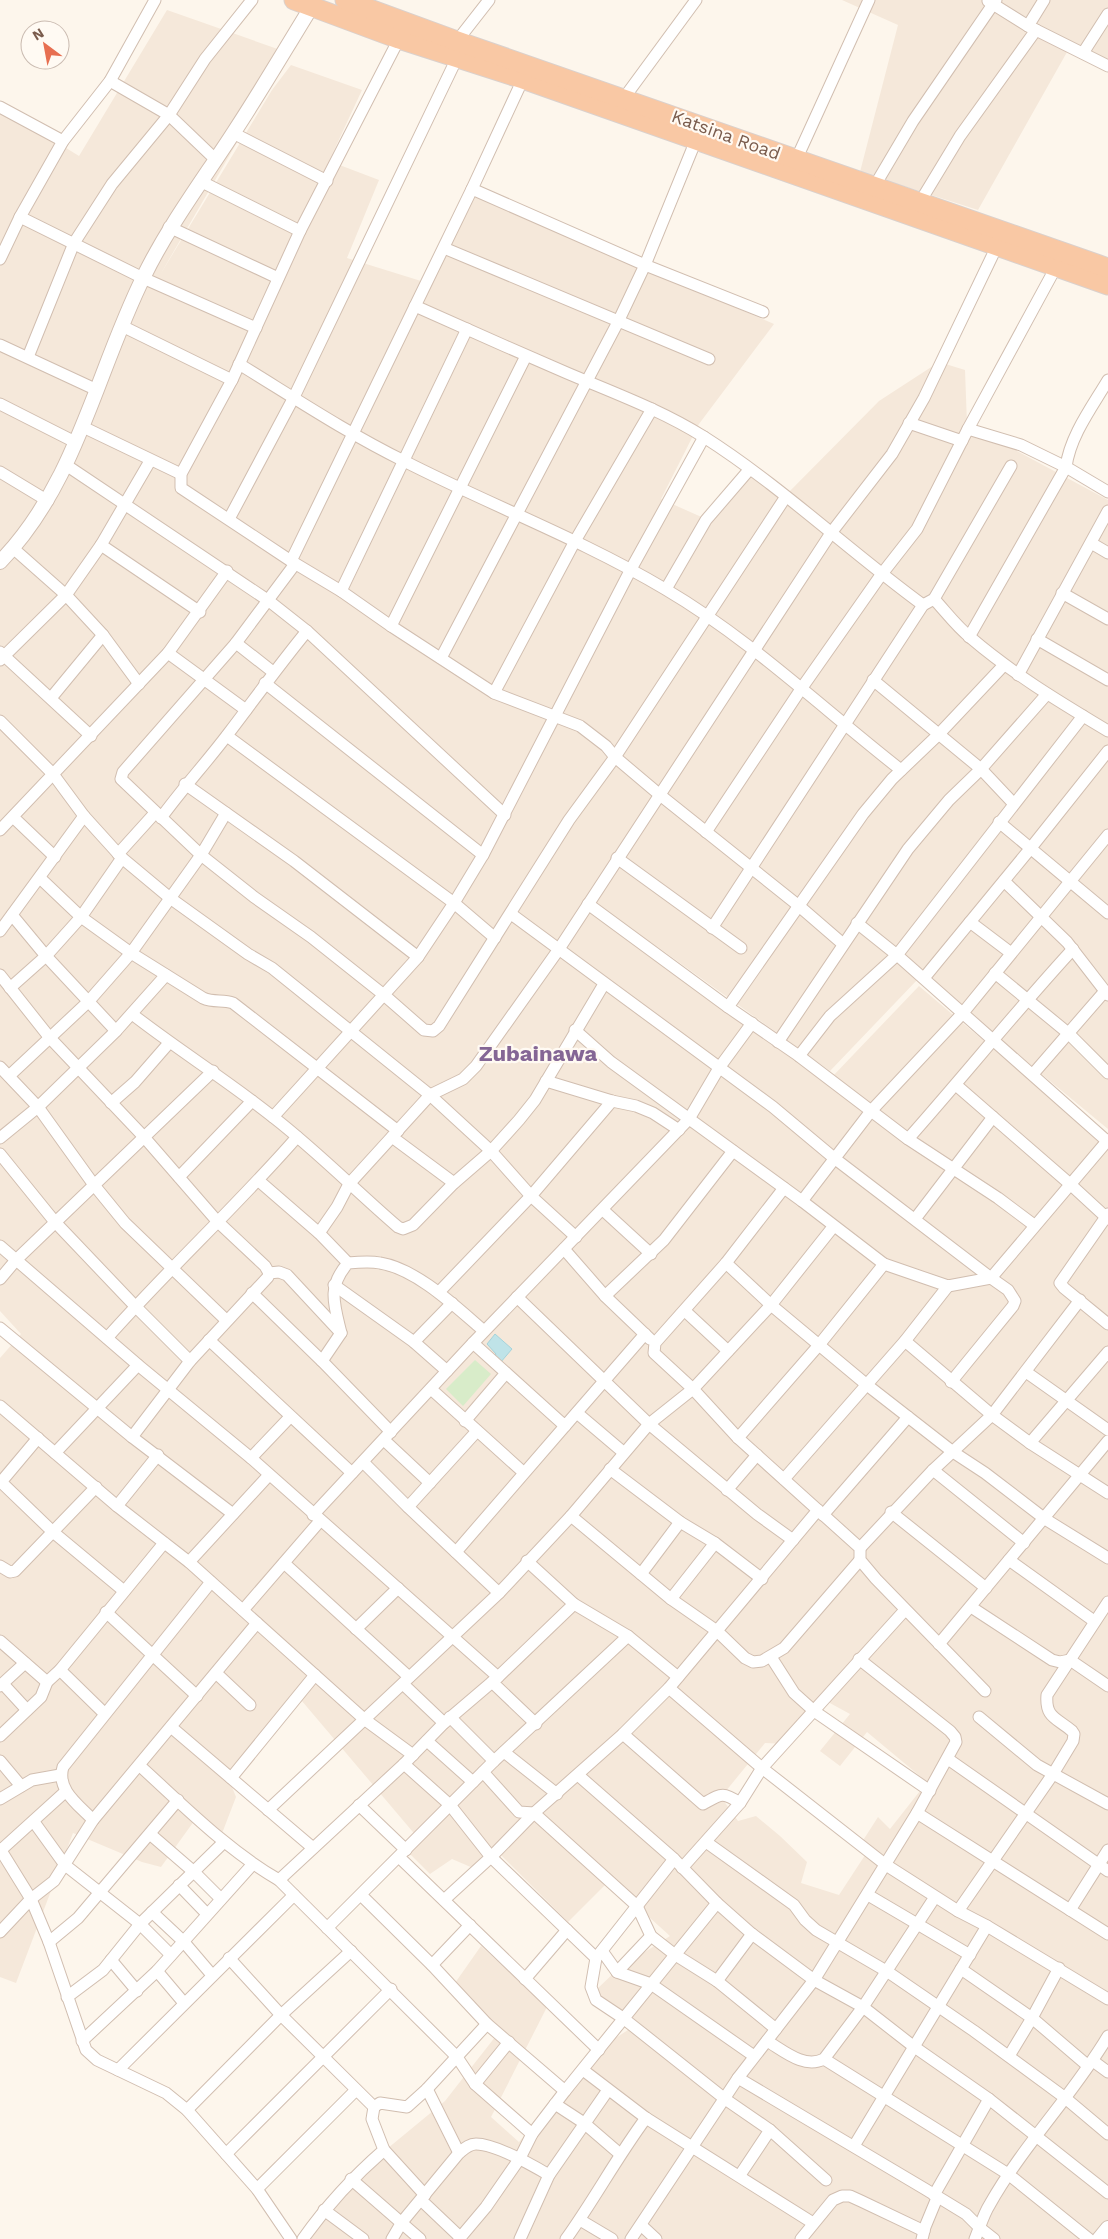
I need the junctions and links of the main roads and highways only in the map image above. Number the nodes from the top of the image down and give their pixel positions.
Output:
1 (345, 0) edge
2 (301, 2) edge
3 (457, 50) junction
4 (1108, 268) edge
5 (1108, 285) edge

1 - 3 highway, Katsina Road
2 - 3 highway
3 - 4 highway, Katsina Road
3 - 5 highway

